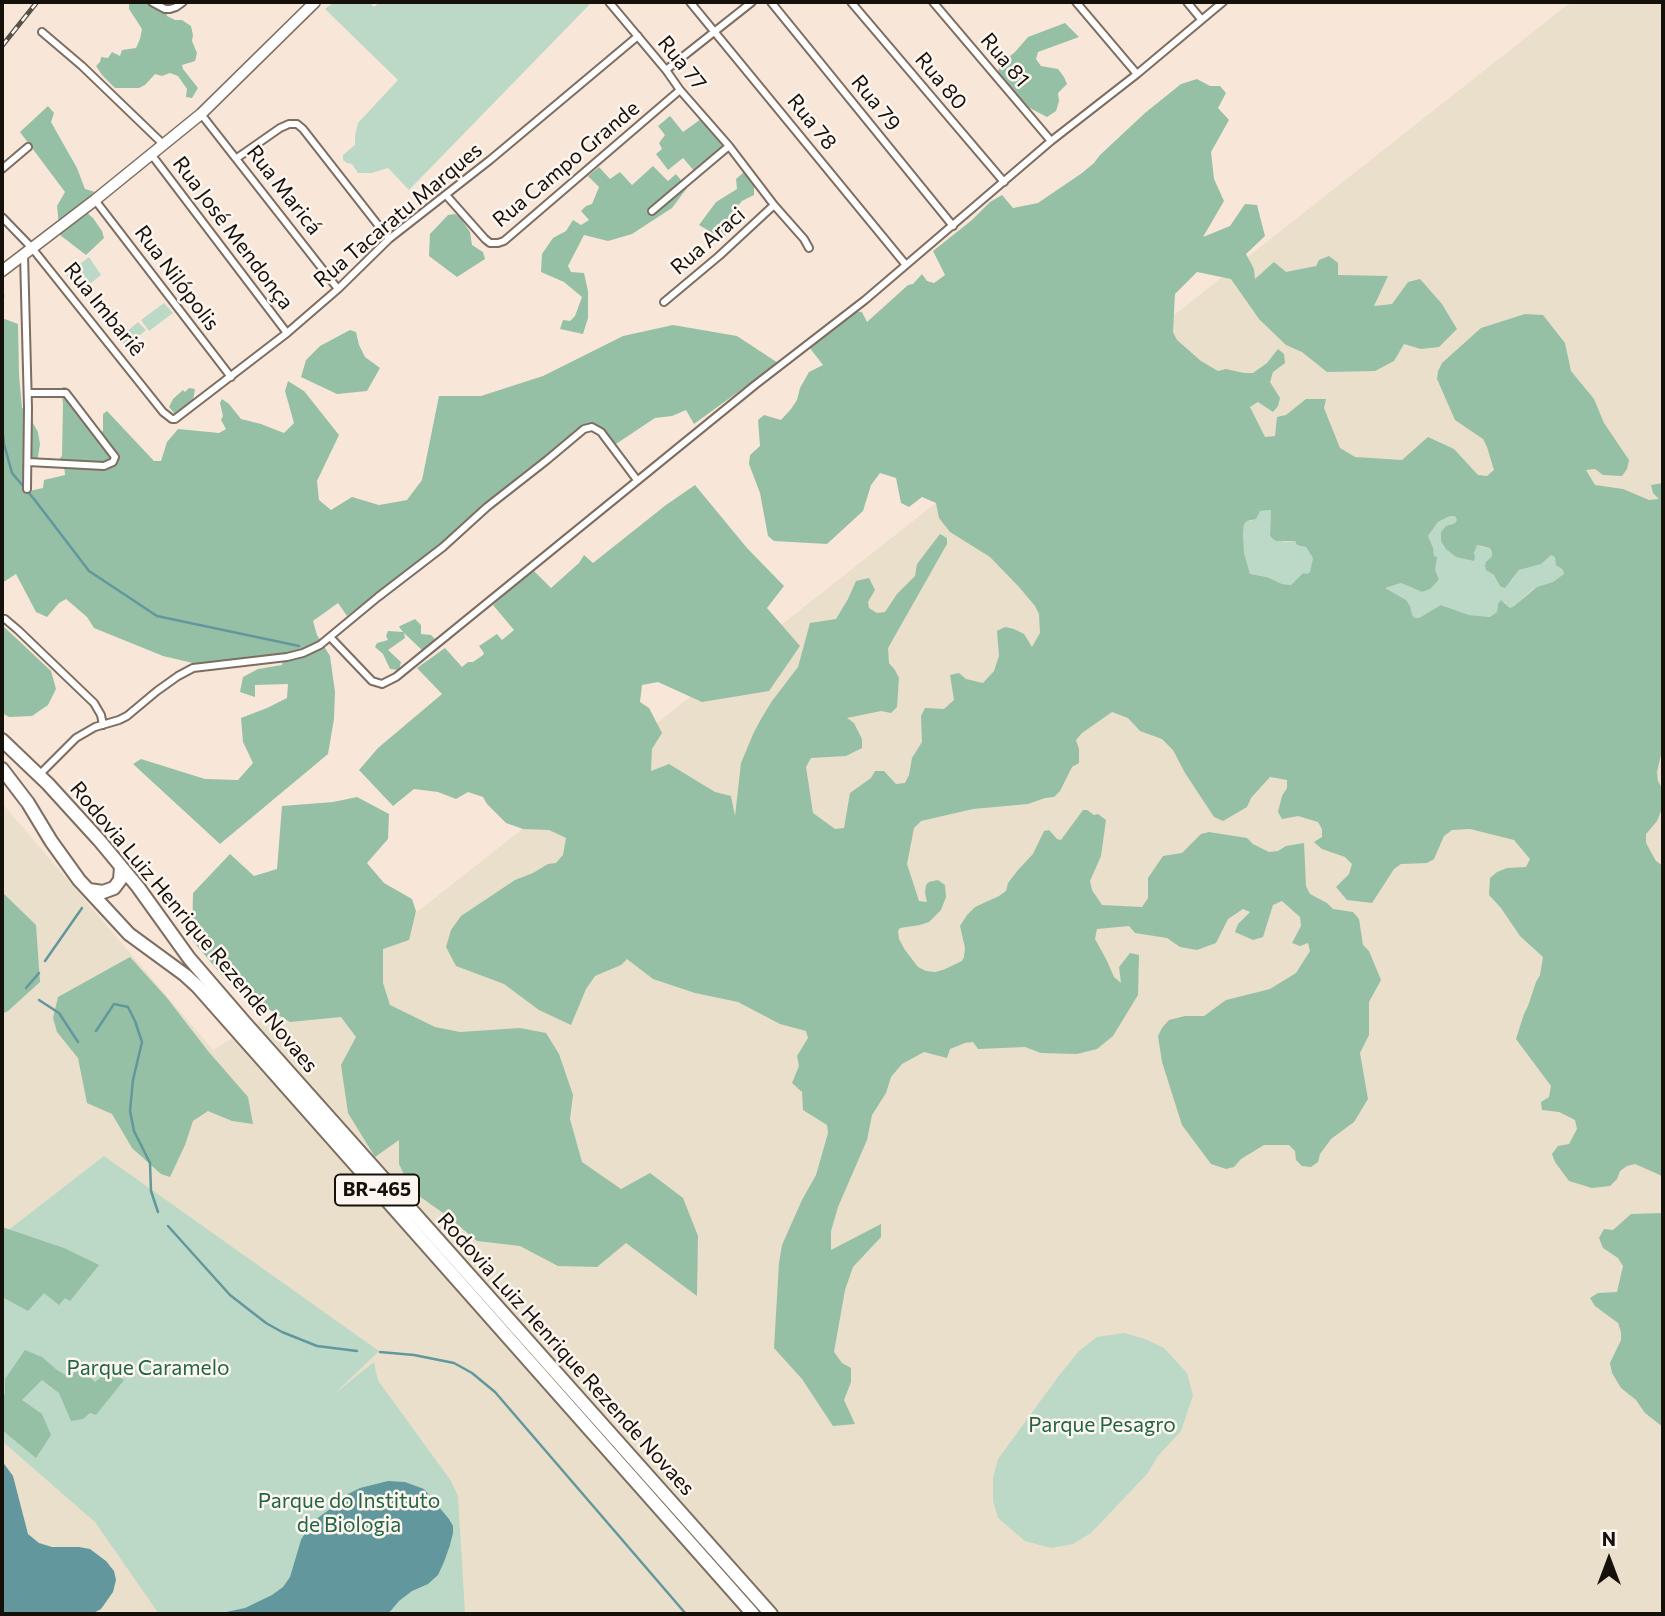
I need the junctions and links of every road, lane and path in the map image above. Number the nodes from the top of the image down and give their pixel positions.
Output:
1 (152, 2) edge
2 (183, 2) edge
3 (315, 2) edge
4 (609, 2) edge
5 (690, 2) edge
6 (751, 2) edge
7 (771, 2) edge
8 (852, 2) edge
9 (933, 2) edge
10 (1076, 2) edge
11 (1187, 2) edge
12 (1223, 2) edge
13 (1201, 19) junction
14 (714, 31) junction
15 (42, 32) dead end
16 (638, 36) junction
17 (666, 70) junction
18 (1137, 74) junction
19 (680, 90) junction
20 (201, 114) junction
21 (1051, 141) junction
22 (163, 145) junction
23 (729, 146) junction
24 (28, 147) dead end
25 (151, 154) junction
26 (237, 158) junction
27 (2, 169) edge
28 (1004, 182) junction
29 (446, 195) junction
30 (95, 200) junction
31 (774, 205) junction
32 (652, 211) dead end
33 (2, 217) edge
34 (953, 226) junction
35 (389, 239) junction
36 (809, 248) dead end
37 (28, 251) junction
38 (906, 265) junction
39 (2, 271) edge
40 (338, 289) junction
41 (664, 302) dead end
42 (287, 333) junction
43 (231, 377) junction
44 (27, 393) junction
45 (179, 417) joint
46 (28, 462) junction
47 (637, 480) junction
48 (27, 489) dead end
49 (5, 619) dead end
50 (330, 637) junction
51 (103, 724) junction
52 (2, 740) edge
53 (2, 769) edge
54 (39, 775) junction
55 (121, 866) junction
56 (89, 890) junction
57 (753, 1614) edge
58 (771, 1614) edge

1 - 2 street
3 - 20 street
4 - 16 street, Rua 77
5 - 14 street, Rua 78
6 - 14 street
7 - 34 street, Rua 79
8 - 28 street, Rua 80
9 - 21 street, Rua 81
10 - 18 street
11 - 13 street
12 - 13 street
13 - 18 street
14 - 17 street
14 - 38 street, Rua 78
15 - 22 street
16 - 17 street, Rua 77
16 - 29 street, Rua Tacaratu Marques
17 - 19 street, Rua 77
18 - 21 street
19 - 23 street, Rua 77
19 - 29 street, Rua Campo Grande
20 - 22 street
20 - 26 street, Rua Maricá
21 - 28 street
22 - 25 street
23 - 31 street, Rua 77
23 - 32 street
24 - 27 street
25 - 30 street
25 - 42 street, Rua José Mendonça
26 - 35 street
26 - 40 street, Rua Maricá
28 - 34 street
29 - 35 street, Rua Tacaratu Marques
30 - 37 street
30 - 43 street, Rua Nilópolis
31 - 36 street, Rua 77
31 - 41 street, Rua Araci
33 - 37 street, Rua Imbariê
34 - 38 street
35 - 40 street, Rua Tacaratu Marques
37 - 39 street
37 - 44 street
37 - 45 street, Rua Imbariê
38 - 47 street
40 - 42 street, Rua Tacaratu Marques
42 - 43 street, Rua Tacaratu Marques
43 - 45 street, Rua Tacaratu Marques
44 - 46 street
44 - 46 street
46 - 48 street
47 - 50 street
47 - 50 street
49 - 51 street
50 - 51 street
51 - 54 street
52 - 54 highway, Rodovia Luiz Henrique Rezende Novaes / BR-465
53 - 56 highway, Rodovia Luiz Henrique Rezende Novaes / BR-465
54 - 55 highway, Rodovia Luiz Henrique Rezende Novaes / BR-465
55 - 56 highway
55 - 58 highway, Rodovia Luiz Henrique Rezende Novaes / BR-465
56 - 57 highway, Rodovia Luiz Henrique Rezende Novaes / BR-465

